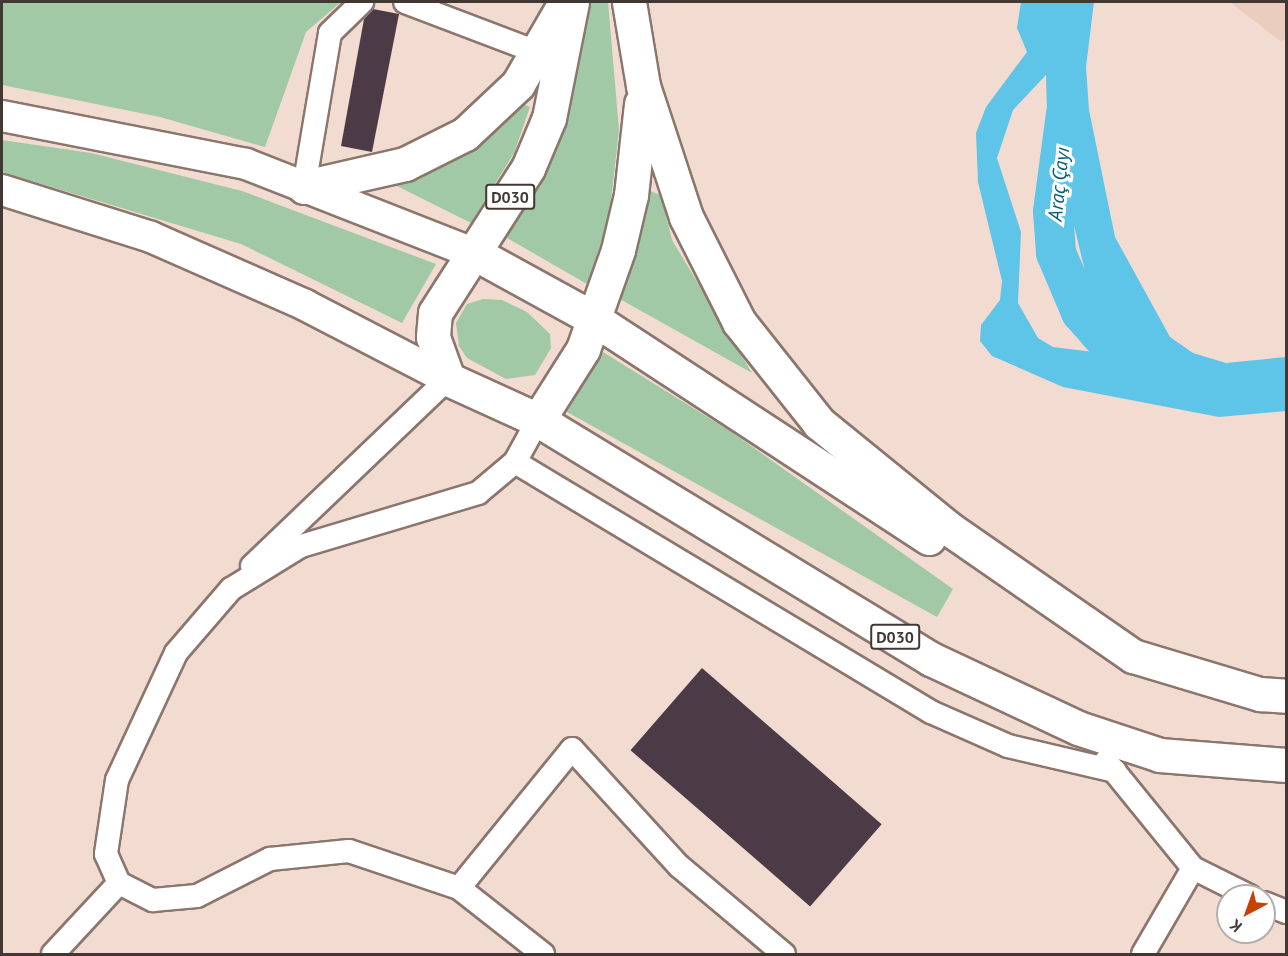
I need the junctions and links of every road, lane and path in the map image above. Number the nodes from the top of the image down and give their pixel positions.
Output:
1 (363, 2) edge
2 (405, 2) edge
3 (566, 2) edge
4 (572, 2) edge
5 (628, 2) edge
6 (539, 53) junction
7 (643, 86) junction
8 (2, 116) edge
9 (304, 187) junction
10 (2, 190) edge
11 (476, 254) junction
12 (594, 319) junction
13 (448, 378) junction
14 (538, 420) junction
15 (515, 462) junction
16 (231, 589) junction
17 (1133, 656) junction
18 (1287, 696) edge
19 (1078, 728) junction
20 (1287, 765) edge
21 (1115, 771) junction
22 (1193, 868) junction
23 (119, 883) junction
24 (1225, 884) edge
25 (459, 888) junction
26 (53, 954) edge
27 (543, 954) edge
28 (784, 954) edge
29 (1143, 954) edge

1 - 9 street
2 - 6 street
3 - 6 highway
4 - 11 highway, D030
5 - 7 highway
6 - 9 highway
7 - 12 highway
7 - 17 highway
8 - 9 main road
9 - 11 main road
10 - 13 main road
11 - 12 highway
11 - 13 highway, D030
12 - 14 highway
12 - 17 highway
13 - 14 highway, D030
13 - 16 street
14 - 15 street
14 - 19 highway, D030
15 - 16 street
15 - 21 street
16 - 23 street
17 - 18 highway
19 - 20 highway, D030
19 - 21 street
21 - 22 street
22 - 24 street
22 - 29 street
23 - 25 street
23 - 26 street
25 - 27 street
25 - 28 street

